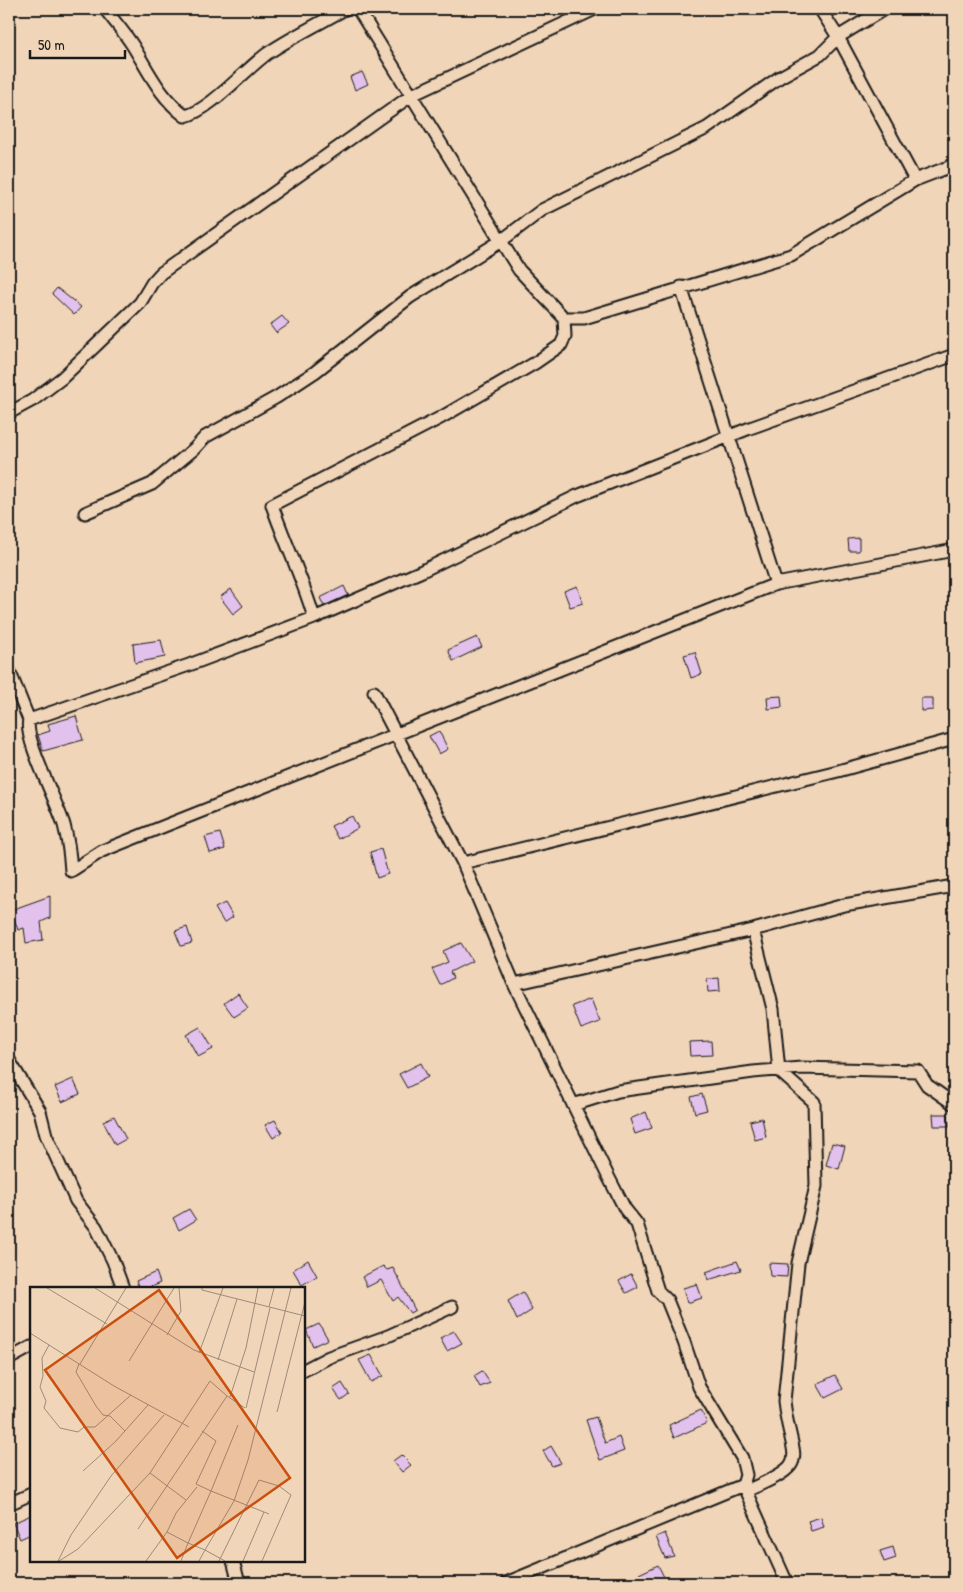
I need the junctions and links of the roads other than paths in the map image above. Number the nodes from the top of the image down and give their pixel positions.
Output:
1 (105, 9) edge
2 (345, 9) edge
3 (358, 9) edge
4 (595, 9) edge
5 (820, 9) edge
6 (884, 9) edge
7 (838, 37) junction
8 (412, 95) junction
9 (954, 165) edge
10 (915, 180) junction
11 (501, 241) junction
12 (681, 287) junction
13 (564, 318) junction
14 (954, 355) edge
15 (9, 413) edge
16 (728, 437) junction
17 (85, 513) dead end
18 (954, 550) edge
19 (776, 584) junction
20 (314, 618) junction
21 (9, 670) edge
22 (374, 692) dead end
23 (14, 701) edge
24 (29, 720) junction
25 (396, 734) junction
26 (954, 739) edge
27 (463, 863) junction
28 (954, 886) edge
29 (753, 930) junction
30 (514, 984) junction
31 (9, 1060) edge
32 (779, 1071) junction
33 (14, 1077) edge
34 (573, 1104) junction
35 (954, 1104) edge
36 (123, 1287) edge
37 (452, 1307) dead end
38 (30, 1347) edge
39 (9, 1359) edge
40 (305, 1369) edge
41 (745, 1488) junction
42 (30, 1494) edge
43 (9, 1504) edge
44 (233, 1562) edge
45 (239, 1583) edge
46 (506, 1583) edge
47 (787, 1583) edge

1 - 2 street
3 - 8 street
4 - 8 street
5 - 7 street
6 - 7 street
7 - 10 street
7 - 11 street
8 - 11 street
8 - 15 street
9 - 10 street
10 - 12 street
11 - 13 street
11 - 17 street
12 - 13 street
12 - 16 street
13 - 20 street
14 - 16 street
16 - 19 street
16 - 20 street
18 - 19 street
19 - 25 street
20 - 24 street
21 - 23 street
22 - 25 street
23 - 24 street
24 - 25 street
25 - 27 street
26 - 27 street
27 - 30 street
28 - 29 street
29 - 30 street
29 - 32 street
30 - 34 street
31 - 33 street
32 - 34 street
32 - 35 street
32 - 41 street
33 - 36 street
34 - 41 street
37 - 40 street
38 - 39 street
41 - 46 street
41 - 47 street
42 - 43 street
44 - 45 street

